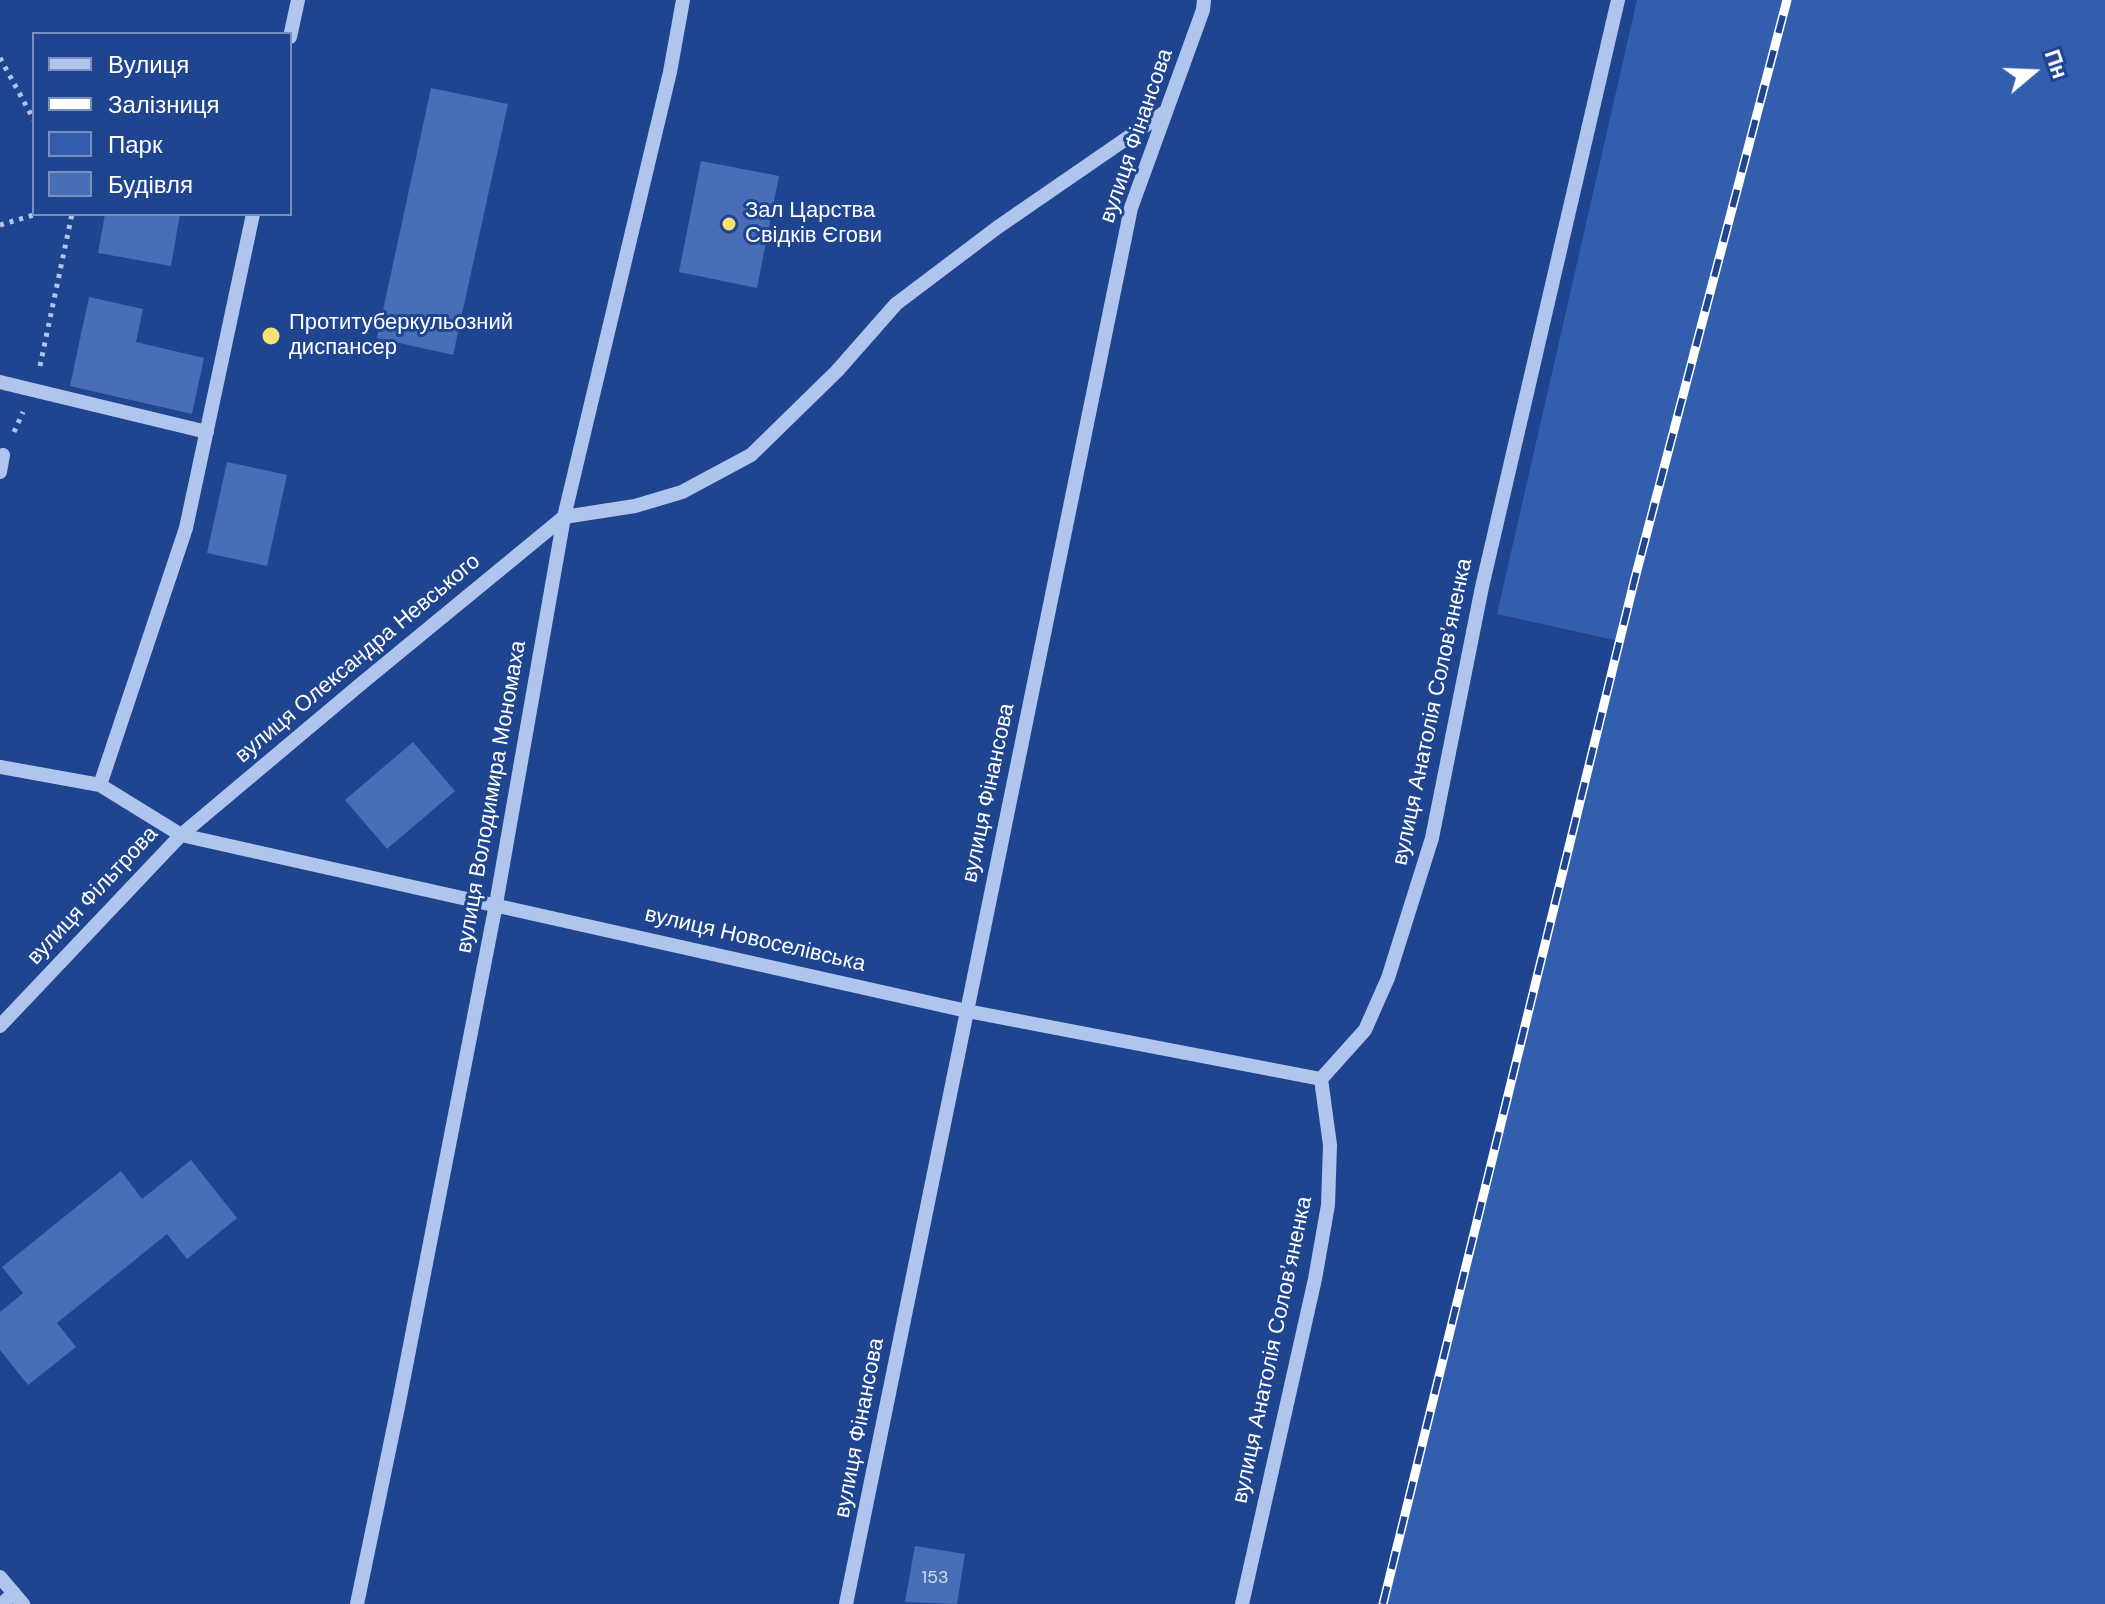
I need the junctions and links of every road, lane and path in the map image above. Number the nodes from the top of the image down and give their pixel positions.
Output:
1 (298, 0) edge
2 (683, 0) edge
3 (1204, 0) edge
4 (1618, 0) edge
5 (291, 32) edge
6 (0, 58) edge
7 (1166, 112) junction
8 (32, 116) edge
9 (32, 215) edge
10 (72, 216) edge
11 (253, 216) edge
12 (0, 225) edge
13 (0, 382) edge
14 (33, 390) junction
15 (207, 432) junction
16 (3, 455) joint
17 (0, 472) edge
18 (564, 517) junction
19 (0, 767) edge
20 (100, 785) junction
21 (181, 835) junction
22 (496, 904) junction
23 (967, 1011) junction
24 (0, 1026) edge
25 (1321, 1079) junction
26 (0, 1577) edge
27 (19, 1598) edge
28 (2, 1604) edge
29 (357, 1604) edge
30 (846, 1604) edge
31 (1242, 1604) edge

1 - 5 street
2 - 18 street, вулиця Володимира Мономаха
3 - 7 street, вулиця Фінансова
4 - 25 street, вулиця Анатолія Соловʼяненка
6 - 8 path
7 - 18 street
7 - 23 street, вулиця Фінансова
9 - 12 path
10 - 14 path
11 - 15 street
13 - 14 street
14 - 15 street
14 - 16 path
15 - 20 street
16 - 17 street
18 - 21 street, вулиця Олександра Невського
18 - 22 street, вулиця Володимира Мономаха
19 - 20 street, вулиця Фільтрова
20 - 21 street, вулиця Фільтрова
21 - 22 street, вулиця Новоселівська
21 - 24 street, вулиця Фільтрова
22 - 23 street, вулиця Новоселівська
22 - 29 street, вулиця Володимира Мономаха
23 - 25 street, вулиця Новоселівська
23 - 30 street, вулиця Фінансова
25 - 31 street, вулиця Анатолія Соловʼяненка
26 - 27 street
27 - 28 street

